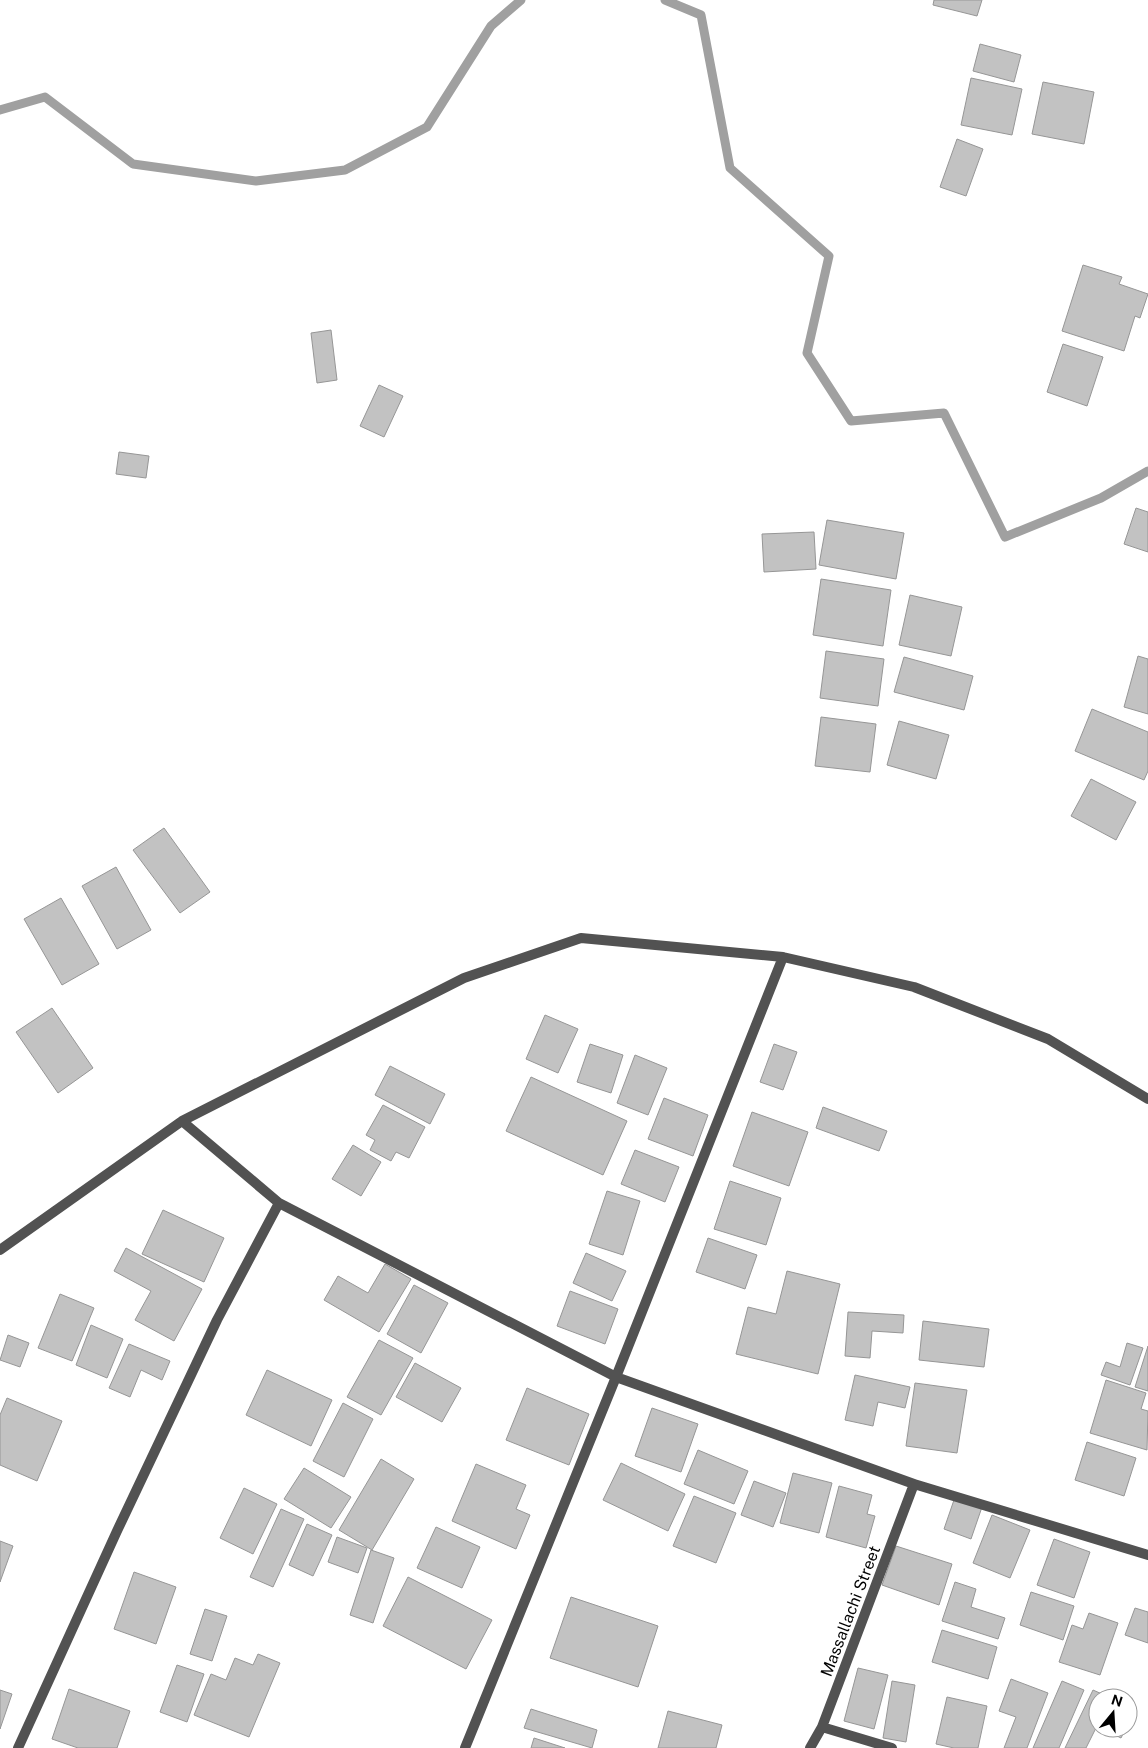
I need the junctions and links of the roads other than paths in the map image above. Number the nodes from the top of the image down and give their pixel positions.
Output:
1 (783, 957) junction
2 (1148, 1099) edge
3 (182, 1121) junction
4 (279, 1203) junction
5 (0, 1250) edge
6 (616, 1377) junction
7 (914, 1484) junction
8 (1148, 1555) edge
9 (822, 1726) junction
10 (18, 1748) edge
11 (465, 1748) edge
12 (810, 1748) edge
13 (892, 1748) edge

1 - 2 street
1 - 3 street
1 - 6 street
3 - 4 street
3 - 5 street
4 - 6 street
4 - 10 street
6 - 7 street
6 - 11 street
7 - 8 street
7 - 9 street, Massallachi Street
9 - 12 street, Massallachi Street
9 - 13 street

